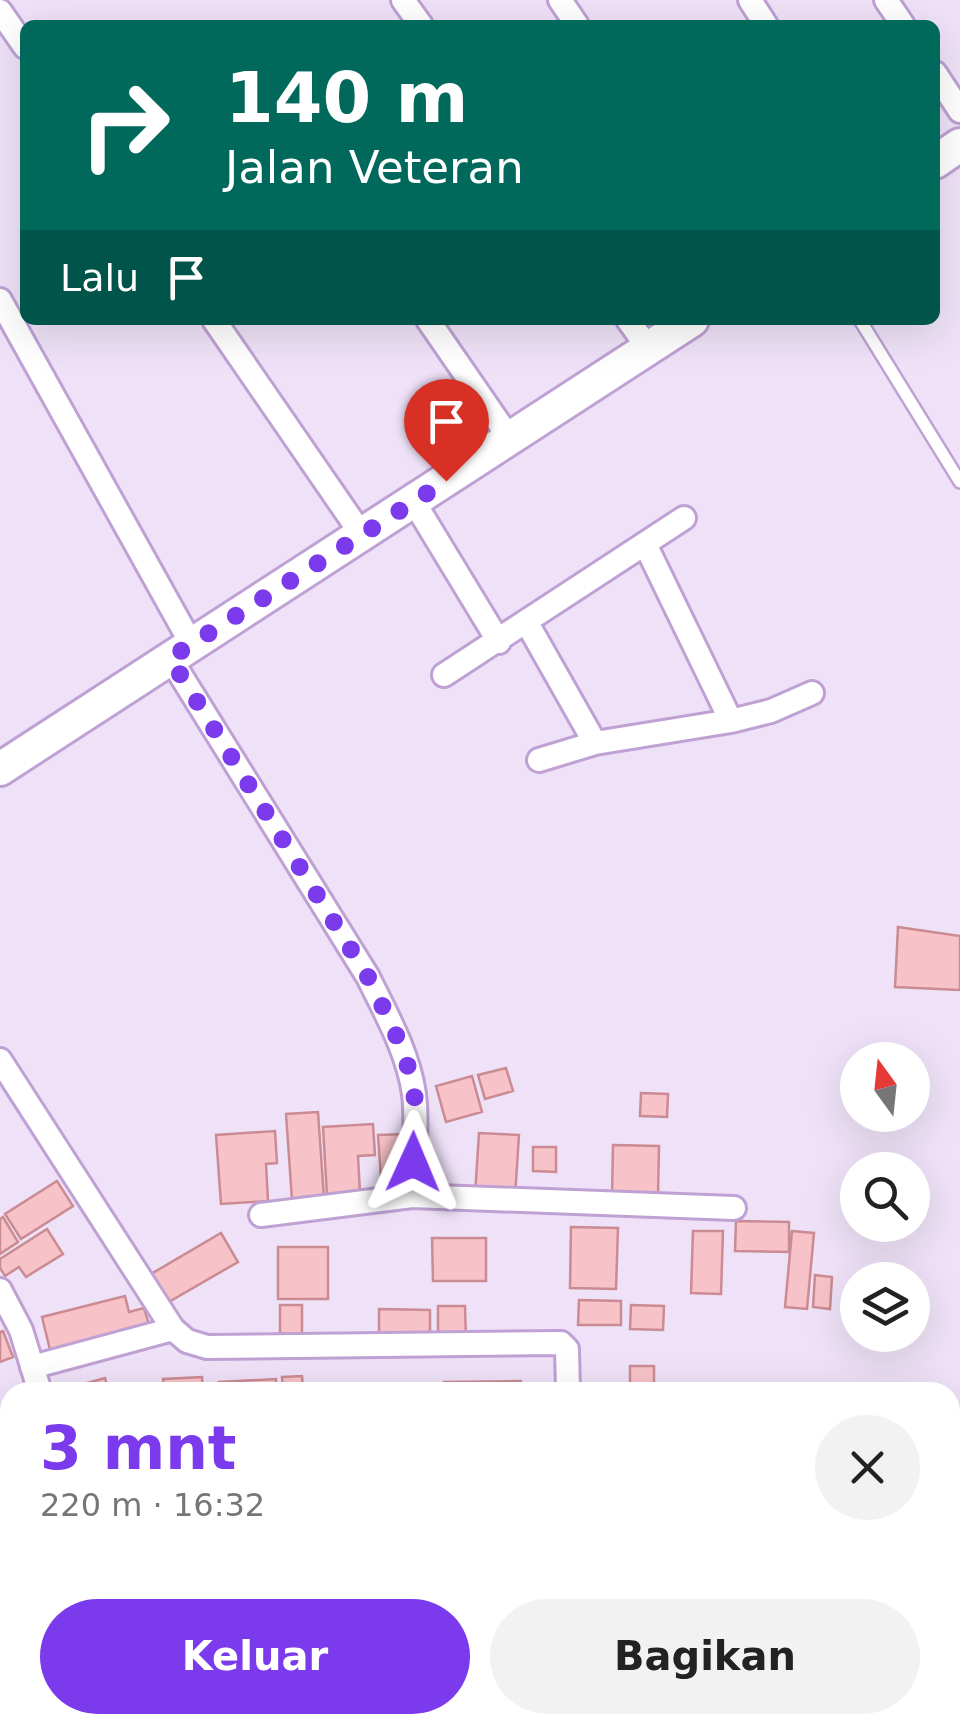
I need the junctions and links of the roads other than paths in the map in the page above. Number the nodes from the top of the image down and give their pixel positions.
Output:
1 (0, 11) edge
2 (20, 40) edge
3 (940, 81) edge
4 (960, 111) edge
5 (0, 300) edge
6 (217, 325) edge
7 (431, 325) edge
8 (632, 325) edge
9 (684, 325) edge
10 (863, 325) edge
11 (648, 348) junction
12 (510, 440) junction
13 (960, 482) edge
14 (414, 502) junction
15 (684, 518) dead end
16 (362, 535) junction
17 (645, 544) junction
18 (527, 623) junction
19 (499, 642) junction
20 (181, 651) junction
21 (444, 675) dead end
22 (812, 693) dead end
23 (731, 722) junction
24 (595, 744) junction
25 (539, 760) dead end
26 (0, 770) edge
27 (0, 1060) edge
28 (412, 1196) junction
29 (734, 1208) dead end
30 (261, 1215) dead end
31 (0, 1290) edge
32 (173, 1329) junction
33 (32, 1367) junction
34 (37, 1382) edge
35 (568, 1382) edge

1 - 2 street
3 - 4 street
5 - 20 street
6 - 16 street
7 - 12 street
8 - 11 street
9 - 11 street
10 - 13 lane
11 - 12 street
12 - 14 street
14 - 16 street
14 - 19 street
15 - 17 street
16 - 20 street
17 - 18 street
17 - 23 street
18 - 19 street
18 - 24 street
19 - 21 street
20 - 26 street
20 - 28 street
22 - 23 street
23 - 24 street
24 - 25 street
27 - 32 street
28 - 29 street
28 - 30 street
31 - 33 street
32 - 33 street
32 - 35 street
33 - 34 street

